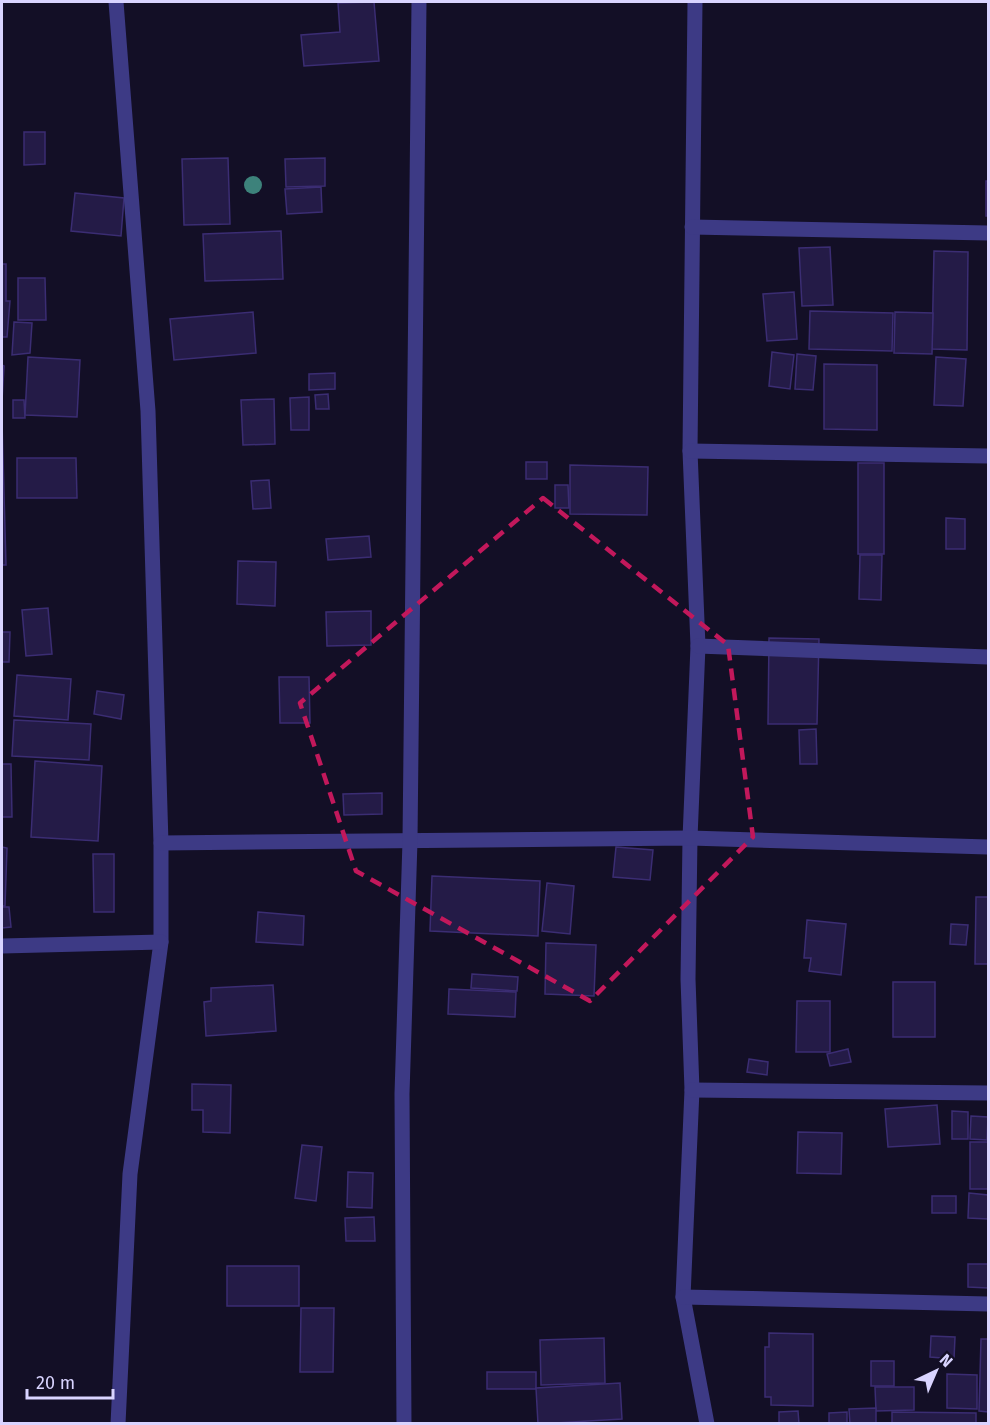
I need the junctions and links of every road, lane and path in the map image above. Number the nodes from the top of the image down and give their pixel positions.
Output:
1 (116, 2) edge
2 (419, 2) edge
3 (695, 2) edge
4 (692, 227) junction
5 (988, 233) edge
6 (690, 451) junction
7 (988, 456) edge
8 (698, 646) junction
9 (988, 657) edge
10 (690, 838) junction
11 (410, 841) junction
12 (161, 843) junction
13 (988, 847) edge
14 (161, 942) junction
15 (2, 946) edge
16 (692, 1090) junction
17 (988, 1093) edge
18 (683, 1297) junction
19 (988, 1304) edge
20 (118, 1424) edge
21 (404, 1424) edge
22 (708, 1424) edge

1 - 12 street
2 - 11 street
3 - 4 street
4 - 5 street
4 - 6 street
6 - 7 street
6 - 8 street
8 - 9 street
8 - 10 street
10 - 11 street
10 - 13 street
10 - 16 street
11 - 12 street
11 - 21 street
12 - 14 street
14 - 15 street
14 - 20 street
16 - 17 street
16 - 18 street
18 - 19 street
18 - 22 street

